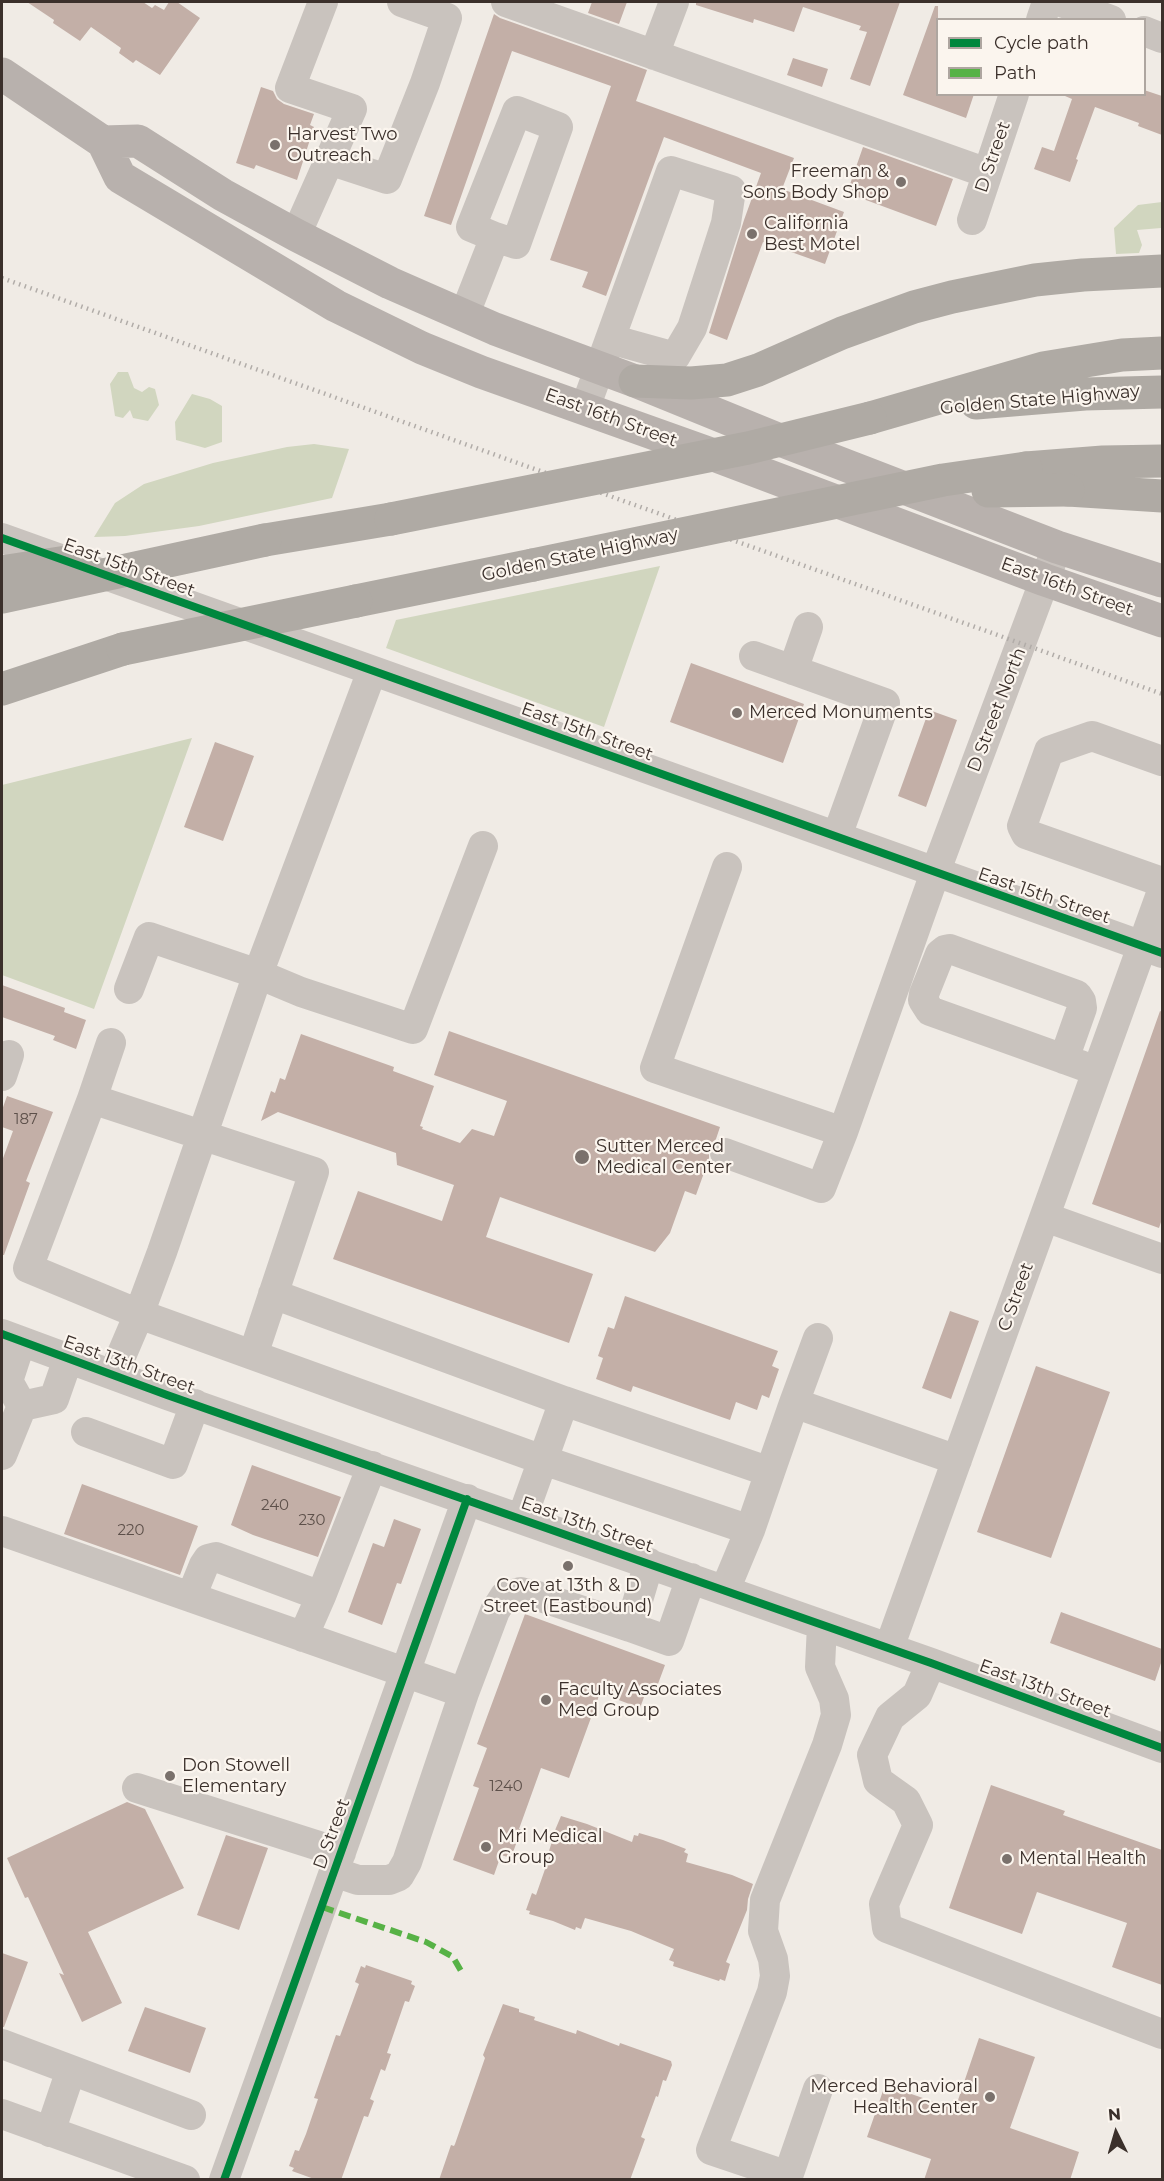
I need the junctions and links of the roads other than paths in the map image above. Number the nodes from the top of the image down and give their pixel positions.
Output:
1 (323, 2) edge
2 (402, 2) edge
3 (506, 2) edge
4 (674, 2) edge
5 (1047, 2) edge
6 (1061, 2) edge
7 (1042, 18) edge
8 (1105, 18) edge
9 (1146, 32) edge
10 (1162, 38) edge
11 (654, 55) junction
12 (2, 74) edge
13 (1013, 96) edge
14 (103, 142) junction
15 (329, 160) junction
16 (987, 173) junction
17 (972, 220) dead end
18 (296, 235) junction
19 (495, 237) dead end
20 (1162, 271) edge
21 (464, 316) junction
22 (1162, 352) edge
23 (604, 353) junction
24 (635, 381) junction
25 (1162, 392) edge
26 (585, 408) junction
27 (870, 418) junction
28 (1162, 461) edge
29 (881, 492) junction
30 (1162, 496) edge
31 (2, 538) edge
32 (265, 540) junction
33 (1057, 547) junction
34 (2, 572) edge
35 (1046, 580) junction
36 (1162, 581) edge
37 (2, 597) edge
38 (1162, 621) edge
39 (808, 627) dead end
40 (123, 650) junction
41 (754, 656) dead end
42 (793, 670) junction
43 (372, 671) junction
44 (2, 675) edge
45 (2, 689) edge
46 (1162, 761) edge
47 (837, 836) junction
48 (483, 846) dead end
49 (727, 867) dead end
50 (935, 873) junction
51 (1162, 882) edge
52 (1162, 891) edge
53 (1152, 950) edge
54 (258, 975) junction
55 (129, 989) dead end
56 (111, 1043) dead end
57 (1064, 1059) junction
58 (1097, 1071) junction
59 (92, 1099) junction
60 (843, 1131) junction
61 (203, 1136) junction
62 (725, 1154) dead end
63 (1045, 1217) junction
64 (1162, 1260) edge
65 (273, 1294) junction
66 (139, 1314) junction
67 (11, 1338) edge
68 (818, 1338) dead end
69 (253, 1355) junction
70 (68, 1359) junction
71 (113, 1375) junction
72 (564, 1401) junction
73 (794, 1403) junction
74 (195, 1404) junction
75 (21, 1406) junction
76 (86, 1432) dead end
77 (2, 1455) edge
78 (543, 1460) junction
79 (957, 1460) junction
80 (372, 1466) junction
81 (770, 1472) junction
82 (467, 1499) junction
83 (522, 1518) junction
84 (750, 1530) junction
85 (2, 1531) edge
86 (649, 1563) junction
87 (691, 1578) junction
88 (725, 1590) junction
89 (321, 1596) junction
90 (192, 1598) junction
91 (822, 1625) junction
92 (630, 1627) junction
93 (303, 1637) junction
94 (889, 1648) junction
95 (931, 1663) junction
96 (405, 1672) junction
97 (464, 1693) junction
98 (1162, 1748) edge
99 (137, 1788) dead end
100 (337, 1863) junction
101 (1162, 2034) edge
102 (2, 2044) edge
103 (70, 2070) junction
104 (818, 2089) dead end
105 (2, 2114) edge
106 (191, 2115) dead end
107 (50, 2132) junction
108 (185, 2180) edge
109 (224, 2180) edge

1 - 15 street
2 - 15 street
3 - 11 street
4 - 11 street
5 - 7 street
6 - 8 street
9 - 10 street
11 - 16 street
12 - 14 main road
13 - 16 street, D Street
14 - 18 main road, East 16th Street
14 - 26 main road, East 16th Street
15 - 18 street
16 - 17 street, D Street
18 - 21 main road, East 16th Street
19 - 21 street
20 - 24 highway
21 - 23 main road, East 16th Street
22 - 27 highway
23 - 23 street
23 - 24 main road, East 16th Street
23 - 26 street
24 - 33 main road, East 16th Street
25 - 27 highway, Golden State Highway
26 - 35 main road, East 16th Street
27 - 32 highway, Golden State Highway, bridge
28 - 29 highway, Golden State Highway, bridge
29 - 30 highway, bridge
29 - 40 highway, Golden State Highway, bridge
31 - 43 street, East 15th Street
32 - 34 highway, bridge
32 - 37 highway, Golden State Highway, bridge
33 - 35 street, D Street North
33 - 36 main road, East 16th Street
35 - 38 main road, East 16th Street
35 - 50 street, D Street North
39 - 42 street
40 - 44 highway, Golden State Highway
40 - 45 highway
41 - 42 street
42 - 47 street
43 - 47 street, East 15th Street
43 - 54 street
46 - 51 street
47 - 50 street, East 15th Street
48 - 54 street
49 - 60 street
50 - 53 street, East 15th Street
50 - 60 street, D Street North
52 - 53 street, C Street
53 - 58 street, C Street
54 - 55 street
54 - 61 street
56 - 59 street
57 - 57 street
57 - 58 street
58 - 63 street, C Street
59 - 61 street
59 - 66 street
60 - 62 street, D Street North
61 - 65 street
61 - 66 street
63 - 64 street
63 - 79 street, C Street
65 - 69 street
65 - 72 street
66 - 69 street
66 - 71 street
67 - 70 street, East 13th Street
67 - 75 street
68 - 73 street
69 - 78 street
70 - 71 street, East 13th Street
70 - 75 street
71 - 74 street, East 13th Street
72 - 78 street
72 - 81 street
73 - 79 street
73 - 81 street
74 - 76 street
74 - 80 street, East 13th Street
75 - 77 street
78 - 83 street
78 - 84 street
79 - 94 street, C Street
80 - 82 street, East 13th Street
80 - 89 street
81 - 84 street
82 - 83 street, East 13th Street
82 - 96 street, D Street
83 - 86 street, East 13th Street
84 - 88 street
85 - 90 street
86 - 87 street, East 13th Street
86 - 92 street
87 - 88 street, East 13th Street
87 - 92 street
88 - 91 street, East 13th Street
89 - 90 street
89 - 93 street
90 - 93 street
91 - 94 street, East 13th Street
91 - 104 street
92 - 97 street
93 - 96 street
94 - 95 street, East 13th Street
95 - 98 street, East 13th Street
95 - 101 street
96 - 97 street
96 - 100 street, D Street
97 - 100 street
99 - 100 street
100 - 109 street, D Street
102 - 103 street
103 - 106 street
103 - 107 street
105 - 107 street
107 - 108 street

